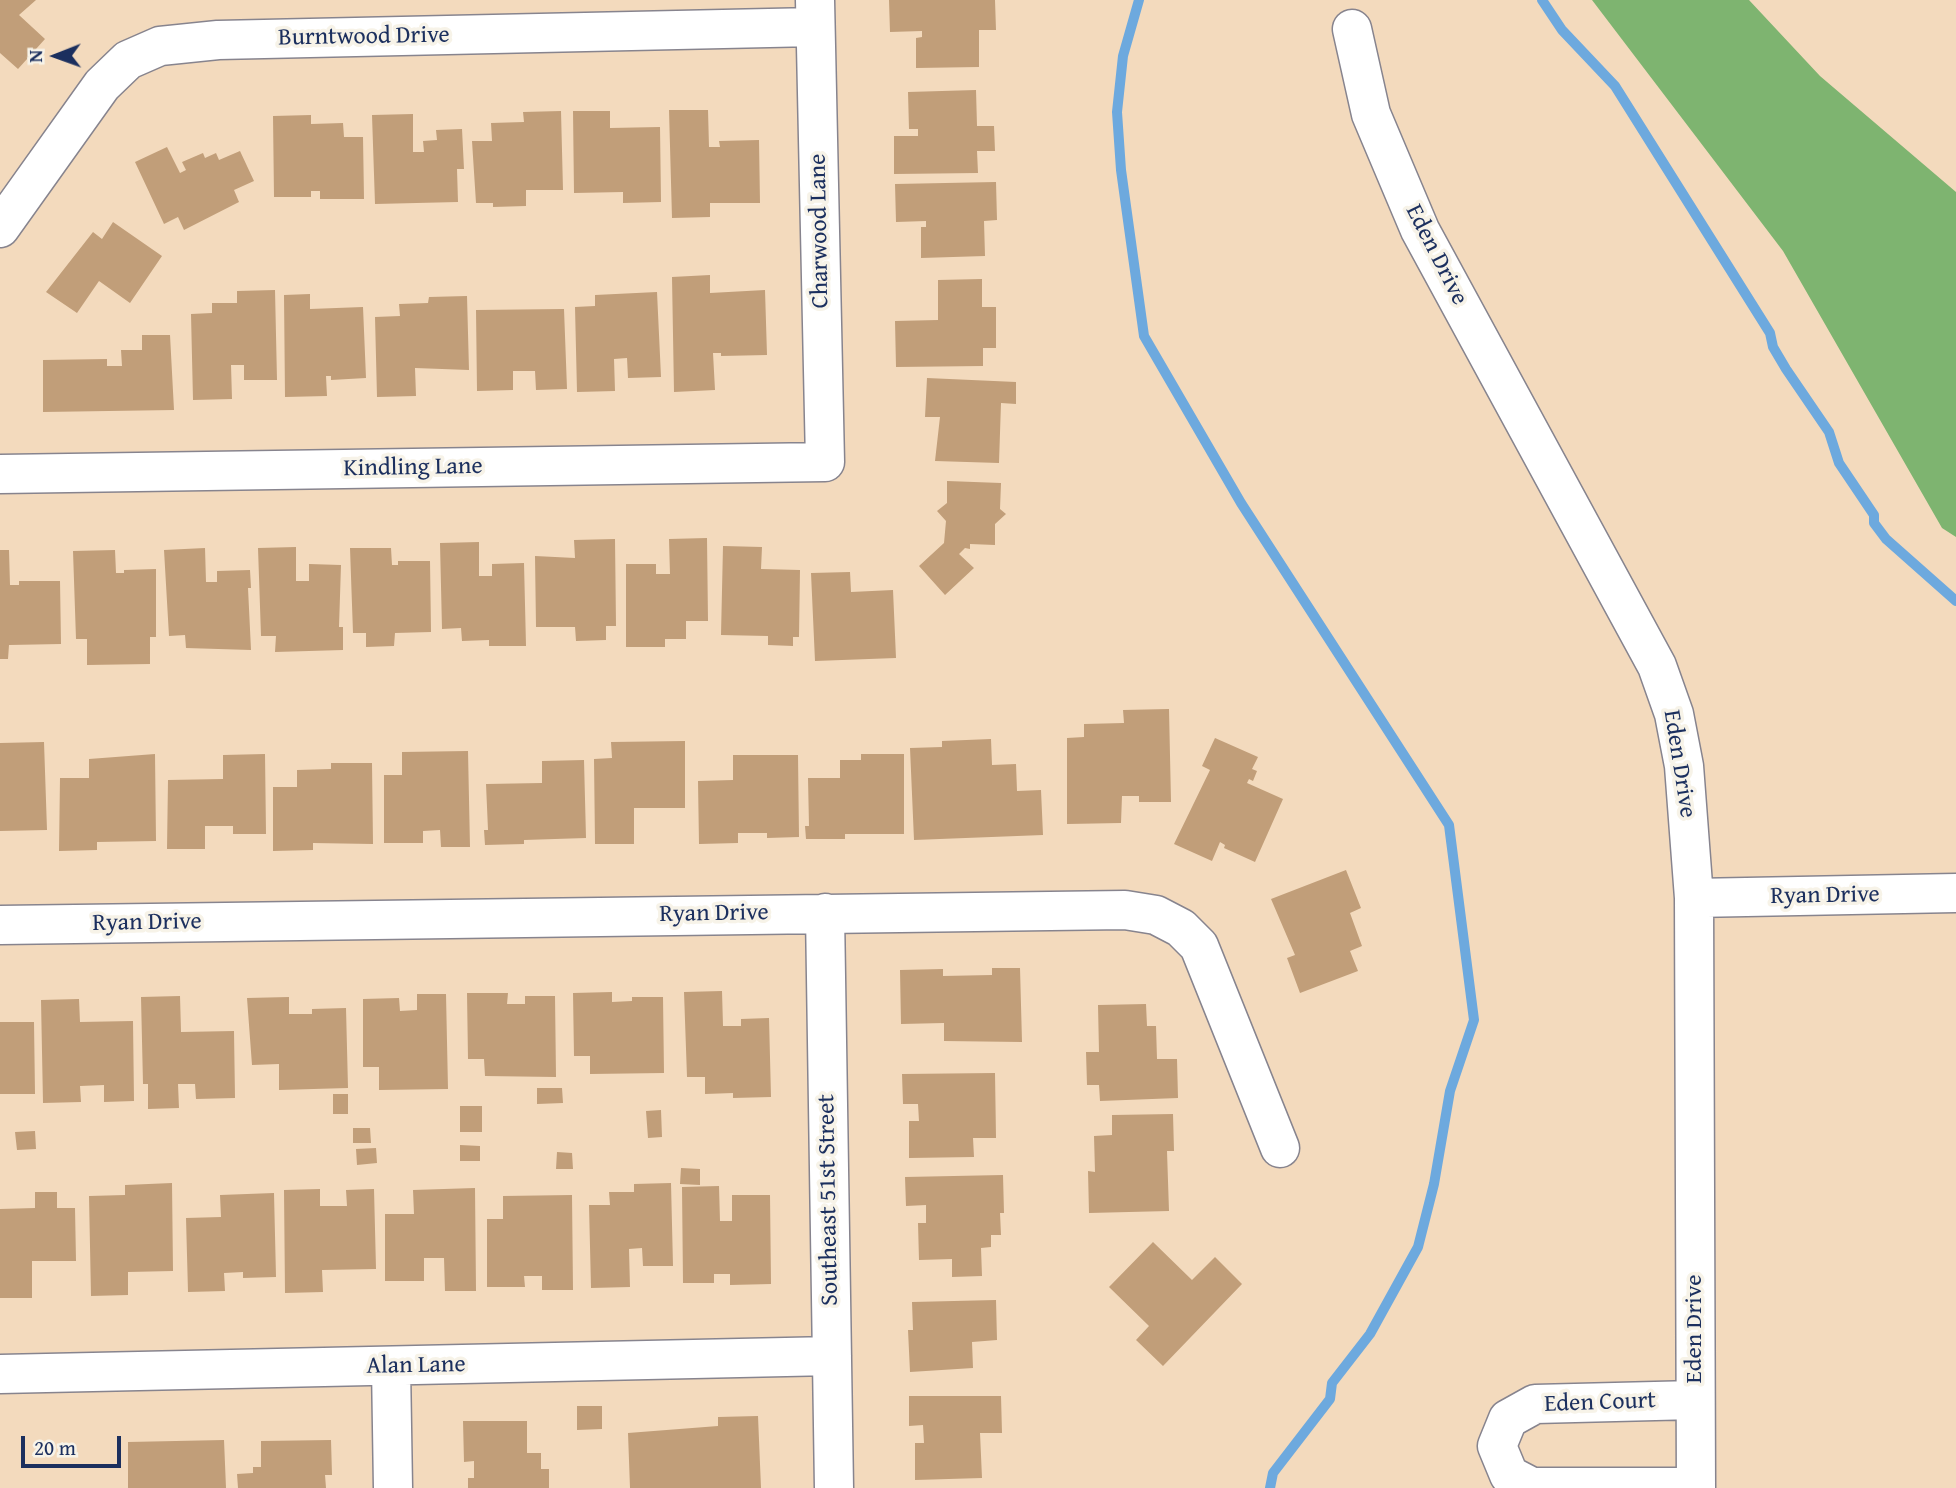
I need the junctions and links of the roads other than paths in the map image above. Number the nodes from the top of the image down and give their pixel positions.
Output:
1 (815, 13) edge
2 (1353, 29) dead end
3 (0, 228) edge
4 (825, 461) joint
5 (0, 474) edge
6 (1956, 893) edge
7 (1694, 898) junction
8 (825, 913) junction
9 (0, 925) edge
10 (1280, 1148) dead end
11 (832, 1356) junction
12 (391, 1366) junction
13 (0, 1374) edge
14 (1695, 1400) junction
15 (393, 1488) edge
16 (834, 1488) edge
17 (1696, 1488) edge

1 - 3 street, Burntwood Drive
1 - 4 street, Charwood Lane
2 - 7 street, Eden Drive
4 - 5 street, Kindling Lane
6 - 7 street, Ryan Drive
7 - 14 street, Eden Drive
8 - 9 street, Ryan Drive
8 - 10 street, Ryan Drive
8 - 11 street, Southeast 51st Street
11 - 12 street, Alan Lane
11 - 16 street, Southeast 51st Street
12 - 13 street, Alan Lane
12 - 15 street
14 - 17 street, Eden Drive
14 - 17 street, Eden Court

